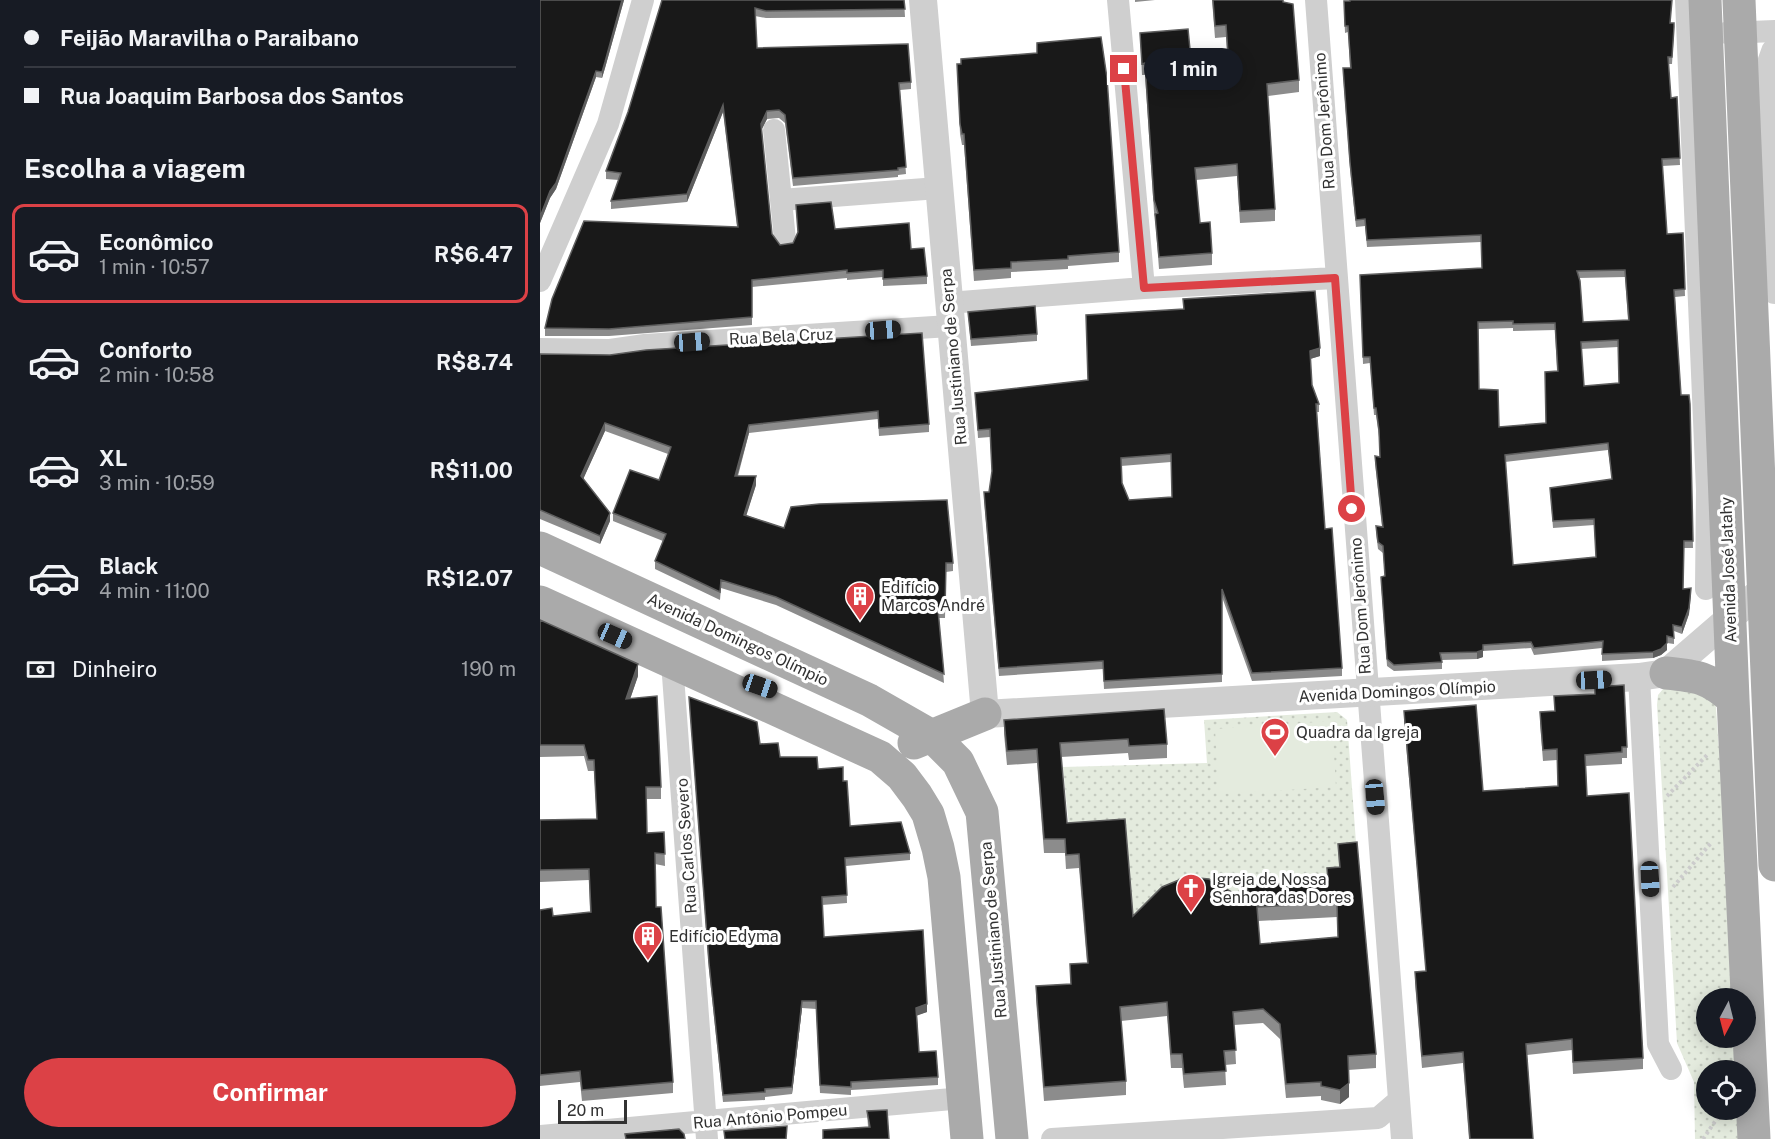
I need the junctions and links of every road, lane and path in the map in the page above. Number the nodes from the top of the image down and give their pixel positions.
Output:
1 (643, 0) edge
2 (923, 0) edge
3 (1118, 0) edge
4 (1316, 0) edge
5 (1686, 0) edge
6 (1706, 0) edge
7 (1739, 0) edge
8 (1775, 31) edge
9 (1740, 33) junction
10 (1707, 34) junction
11 (1775, 52) edge
12 (774, 130) dead end
13 (939, 188) junction
14 (781, 200) junction
15 (784, 240) dead end
16 (1335, 278) junction
17 (540, 281) edge
18 (1144, 288) junction
19 (1775, 290) edge
20 (949, 314) junction
21 (540, 349) edge
22 (1717, 499) junction
23 (540, 548) edge
24 (1769, 584) edge
25 (1706, 589) dead end
26 (540, 602) edge
27 (1730, 618) junction
28 (672, 662) junction
29 (1652, 675) junction
30 (721, 684) junction
31 (1366, 693) junction
32 (1733, 699) junction
33 (985, 714) junction
34 (932, 736) junction
35 (1713, 748) dead end
36 (958, 762) junction
37 (1663, 801) dead end
38 (1773, 813) edge
39 (928, 814) junction
40 (1718, 835) dead end
41 (1775, 865) edge
42 (1668, 892) dead end
43 (1671, 1069) dead end
44 (963, 1098) junction
45 (1399, 1100) junction
46 (1716, 1120) edge
47 (706, 1131) edge
48 (540, 1136) edge
49 (967, 1139) edge
50 (1012, 1139) edge
51 (1052, 1139) edge
52 (1402, 1139) edge
53 (1703, 1139) edge
54 (1754, 1139) edge

1 - 17 street
2 - 13 street, Rua Justiniano de Serpa
3 - 18 street
4 - 16 street, Rua Dom Jerônimo
5 - 22 street, Avenida José Jatahy
6 - 10 main road, Avenida José Jatahy
7 - 9 main road, Avenida José Jatahy
8 - 9 street
9 - 10 street
9 - 24 main road, Avenida José Jatahy
10 - 22 main road, Avenida José Jatahy
11 - 19 street
12 - 14 street
13 - 14 street
13 - 20 street, Rua Justiniano de Serpa
14 - 15 street
16 - 18 street, Rua Bela Cruz
16 - 31 street, Rua Dom Jerônimo
18 - 20 street, Rua Bela Cruz
20 - 21 street, Rua Bela Cruz
20 - 33 street, Rua Justiniano de Serpa
22 - 25 street, Avenida José Jatahy
22 - 27 main road, Avenida José Jatahy
23 - 34 main road, Avenida Domingos Olímpio
24 - 27 street
24 - 38 main road, Avenida José Jatahy
26 - 28 main road
27 - 29 street
27 - 32 main road, Avenida José Jatahy
28 - 30 main road
28 - 47 street, Rua Carlos Severo
29 - 31 street, Avenida Domingos Olímpio
29 - 32 main road
29 - 43 street
30 - 34 main road
30 - 39 main road
31 - 33 street, Avenida Domingos Olímpio
31 - 45 street, Rua Dom Jerônimo
32 - 54 main road, Avenida José Jatahy
33 - 34 main road
33 - 36 main road
34 - 36 main road, Rua Justiniano de Serpa
35 - 37 path
36 - 39 main road
36 - 50 main road, Rua Justiniano de Serpa
38 - 41 main road, Avenida José Jatahy
39 - 44 main road
40 - 42 path
44 - 47 street, Rua Antônio Pompeu
44 - 49 main road
45 - 51 street
45 - 52 street, Rua Dom Jerônimo
46 - 53 path
47 - 48 street, Rua Antônio Pompeu

